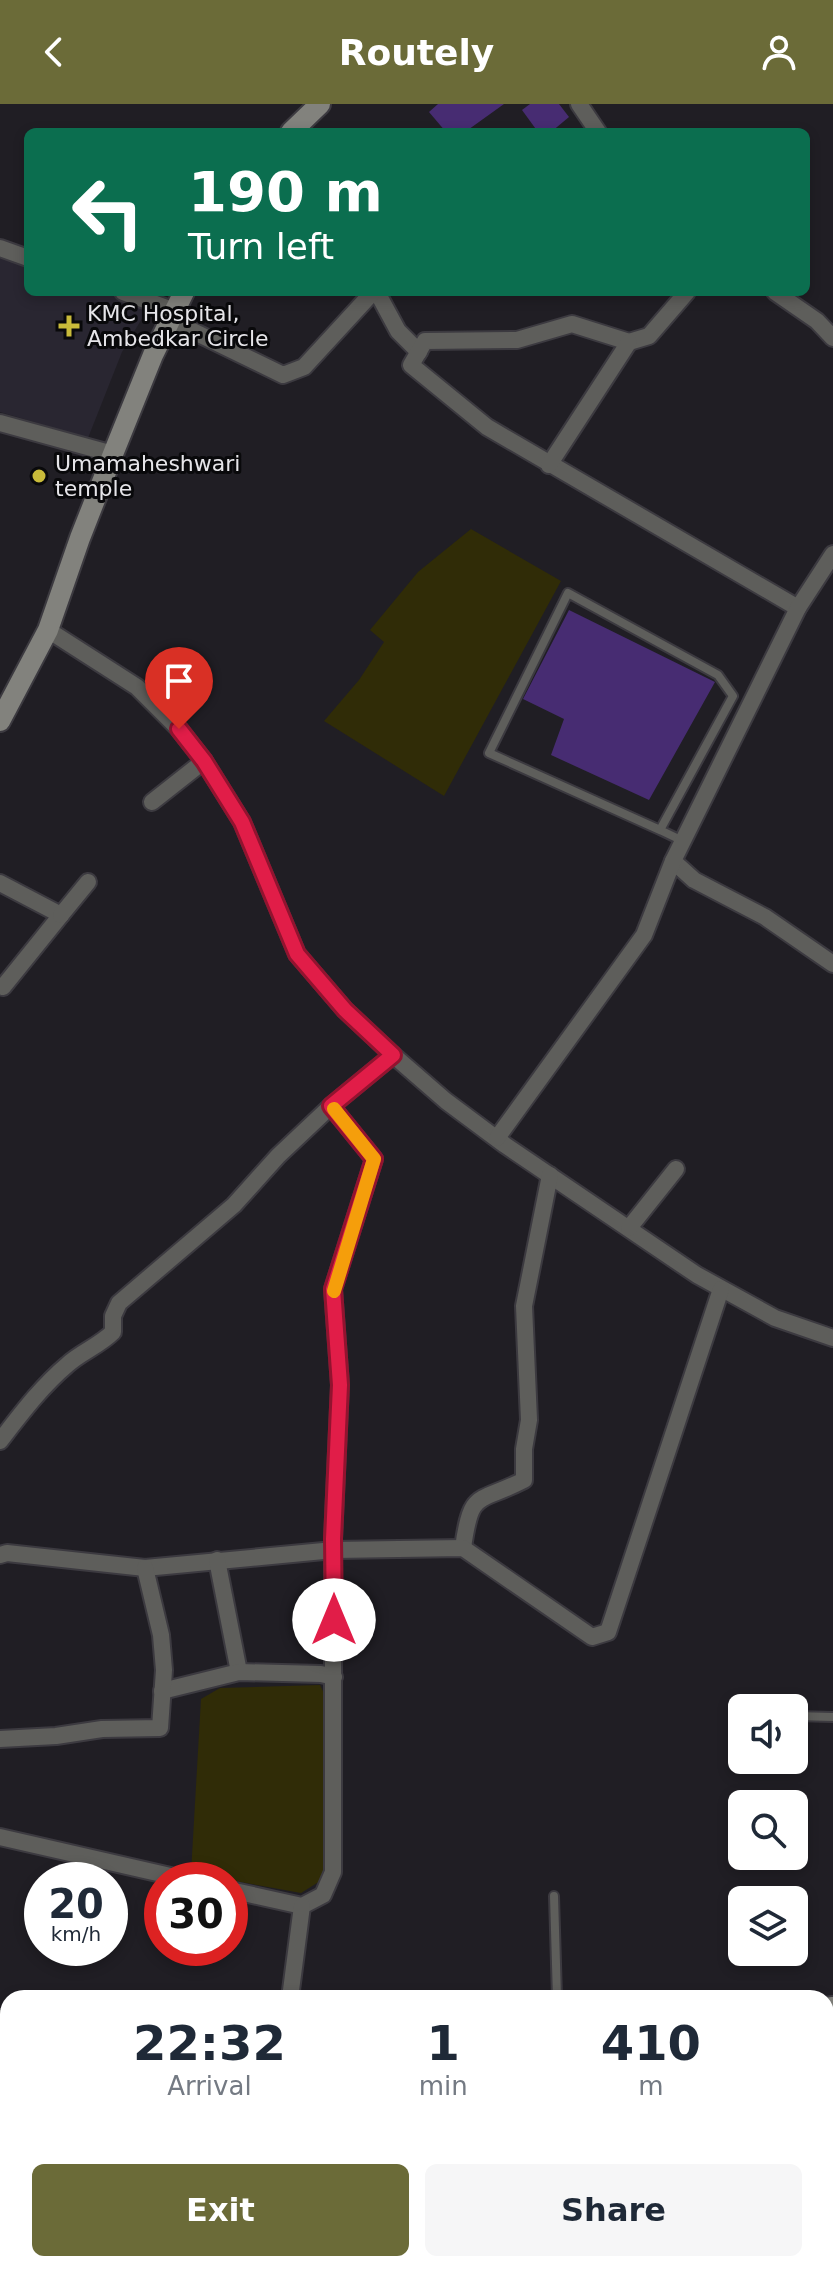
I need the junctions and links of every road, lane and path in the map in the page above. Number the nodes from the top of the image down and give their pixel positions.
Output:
1 (320, 104) edge
2 (579, 104) edge
3 (295, 128) edge
4 (595, 128) edge
5 (0, 248) edge
6 (24, 257) edge
7 (136, 296) edge
8 (371, 296) edge
9 (377, 296) edge
10 (684, 296) edge
11 (781, 296) edge
12 (176, 308) edge
13 (833, 338) edge
14 (629, 342) junction
15 (419, 352) junction
16 (0, 423) edge
17 (113, 454) junction
18 (549, 465) junction
19 (831, 564) edge
20 (798, 608) junction
21 (48, 630) junction
22 (0, 721) edge
23 (204, 761) junction
24 (152, 802) dead end
25 (660, 830) junction
26 (683, 841) junction
27 (673, 861) junction
28 (88, 882) dead end
29 (0, 883) edge
30 (61, 915) junction
31 (833, 964) edge
32 (3, 987) dead end
33 (393, 1055) junction
34 (331, 1106) junction
35 (497, 1138) junction
36 (676, 1169) dead end
37 (550, 1175) junction
38 (629, 1228) junction
39 (721, 1289) junction
40 (833, 1338) edge
41 (0, 1441) edge
42 (463, 1548) junction
43 (334, 1550) junction
44 (0, 1555) edge
45 (217, 1560) junction
46 (145, 1568) junction
47 (239, 1672) junction
48 (334, 1677) junction
49 (162, 1691) junction
50 (808, 1716) edge
51 (833, 1717) edge
52 (0, 1739) edge
53 (0, 1837) edge
54 (144, 1870) edge
55 (248, 1894) edge
56 (554, 1896) dead end
57 (302, 1906) junction
58 (291, 1990) edge
59 (557, 1990) edge

1 - 3 street
2 - 4 street
5 - 6 street
7 - 12 street
8 - 12 street
9 - 15 street
10 - 14 street
11 - 13 street
12 - 17 street
14 - 15 street
14 - 18 street
15 - 18 street
16 - 17 street
17 - 21 street
18 - 20 street
19 - 20 street
20 - 26 street
21 - 22 street
21 - 23 street
23 - 24 street
23 - 33 street
25 - 25 lane
25 - 26 lane
26 - 27 street
27 - 31 street
27 - 35 street
28 - 30 street
29 - 30 street
30 - 32 street
33 - 34 street
33 - 35 street
34 - 41 street
34 - 43 street
35 - 37 street
36 - 38 street
37 - 38 street
37 - 42 street
38 - 39 street
39 - 40 street
39 - 42 street
42 - 43 street
43 - 45 street
43 - 48 street
44 - 46 street
45 - 46 street
45 - 47 street
46 - 49 street
47 - 48 street
47 - 49 street
48 - 57 street
49 - 52 street
50 - 51 lane
53 - 54 street
55 - 57 street
56 - 59 lane
57 - 58 street

